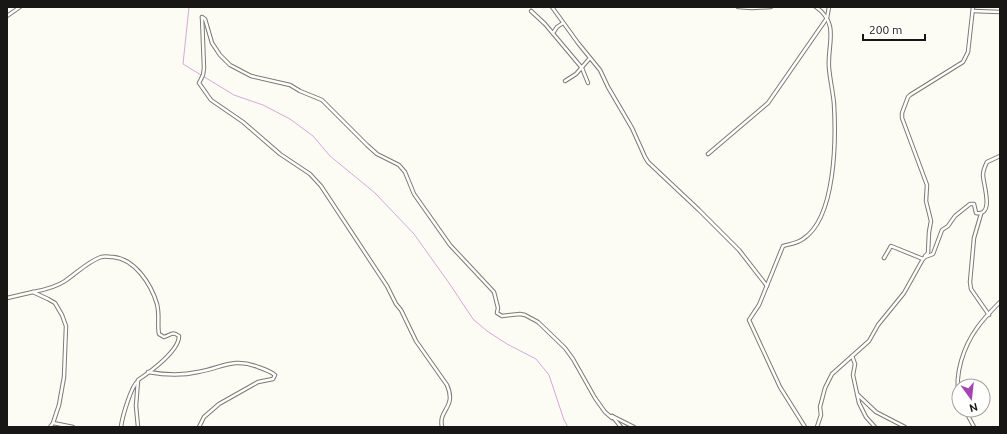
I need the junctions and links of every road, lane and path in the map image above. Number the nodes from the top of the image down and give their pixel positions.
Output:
1 (20, 7) edge
2 (552, 7) edge
3 (738, 7) edge
4 (771, 7) edge
5 (816, 7) edge
6 (829, 7) edge
7 (973, 9) edge
8 (531, 11) dead end
9 (1000, 12) edge
10 (7, 16) edge
11 (827, 18) junction
12 (563, 23) junction
13 (553, 33) junction
14 (590, 58) junction
15 (582, 68) junction
16 (565, 80) dead end
17 (588, 83) dead end
18 (708, 154) dead end
19 (1000, 156) edge
20 (981, 214) junction
21 (884, 258) dead end
22 (924, 258) junction
23 (767, 286) junction
24 (33, 292) junction
25 (7, 298) edge
26 (1000, 302) edge
27 (989, 314) junction
28 (852, 356) junction
29 (148, 372) junction
30 (958, 378) edge
31 (138, 380) junction
32 (856, 393) junction
33 (612, 416) junction
34 (969, 418) edge
35 (53, 423) junction
36 (50, 427) edge
37 (73, 427) edge
38 (121, 427) edge
39 (138, 427) edge
40 (199, 427) edge
41 (442, 427) edge
42 (621, 427) edge
43 (634, 427) edge
44 (805, 427) edge
45 (817, 427) edge
46 (875, 427) edge
47 (905, 427) edge
48 (974, 427) edge

1 - 10 street
2 - 12 street
3 - 4 street
5 - 11 street
6 - 11 street
7 - 9 street
7 - 22 street
8 - 13 street
11 - 18 street
11 - 23 street
12 - 13 street
12 - 14 street
13 - 15 street
14 - 15 street
14 - 23 street
15 - 16 street
15 - 17 street
19 - 20 street
20 - 22 street
20 - 27 street
21 - 22 street
22 - 28 street
23 - 44 street
24 - 25 street
24 - 29 street
24 - 35 street
26 - 27 street
27 - 30 street
28 - 32 street
28 - 45 street
29 - 31 street
29 - 40 street
31 - 38 street
31 - 39 street
32 - 46 street
32 - 47 street
33 - 41 street
33 - 42 street
33 - 43 street
34 - 48 street
35 - 36 street
35 - 37 street

